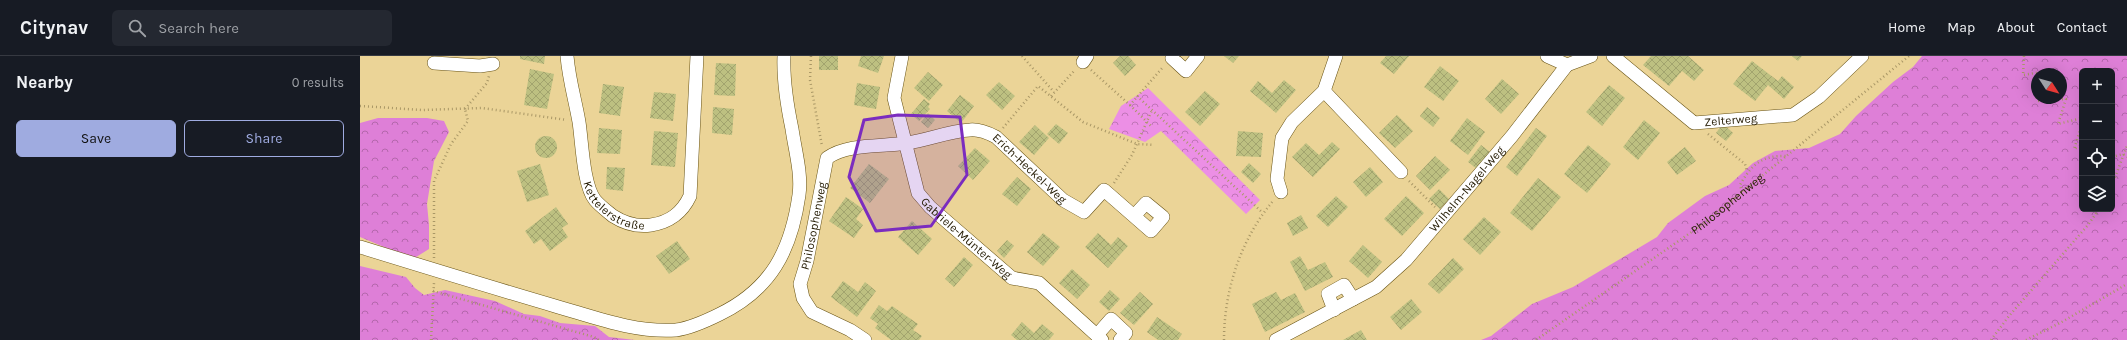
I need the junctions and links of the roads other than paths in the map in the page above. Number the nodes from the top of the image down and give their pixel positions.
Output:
1 (568, 56) edge
2 (697, 56) edge
3 (784, 56) edge
4 (902, 56) edge
5 (1173, 56) edge
6 (1198, 56) edge
7 (1336, 56) edge
8 (1546, 56) edge
9 (1591, 56) edge
10 (1613, 56) edge
11 (1862, 56) edge
12 (434, 63) dead end
13 (493, 64) road end
14 (1567, 65) junction
15 (1324, 91) junction
16 (906, 143) junction
17 (1401, 172) road end
18 (1281, 192) road end
19 (1134, 216) dead end
20 (360, 247) edge
21 (1100, 337) edge
22 (1124, 339) edge
23 (865, 340) edge
24 (1276, 340) edge

1 - 2 street, Kettelerstraße
3 - 20 street
4 - 16 street, Gabriele-Münter-Weg
5 - 6 street
7 - 15 street
8 - 14 street
9 - 14 street
10 - 11 street, Zelterweg
12 - 13 street
14 - 24 street, Wilhelm-Nagel-Weg
15 - 17 street
15 - 18 street
16 - 19 street, Erich-Heckel-Weg
16 - 21 street, Gabriele-Münter-Weg
16 - 23 street, Philosophenweg
21 - 22 street, Gabriele-Münter-Weg

